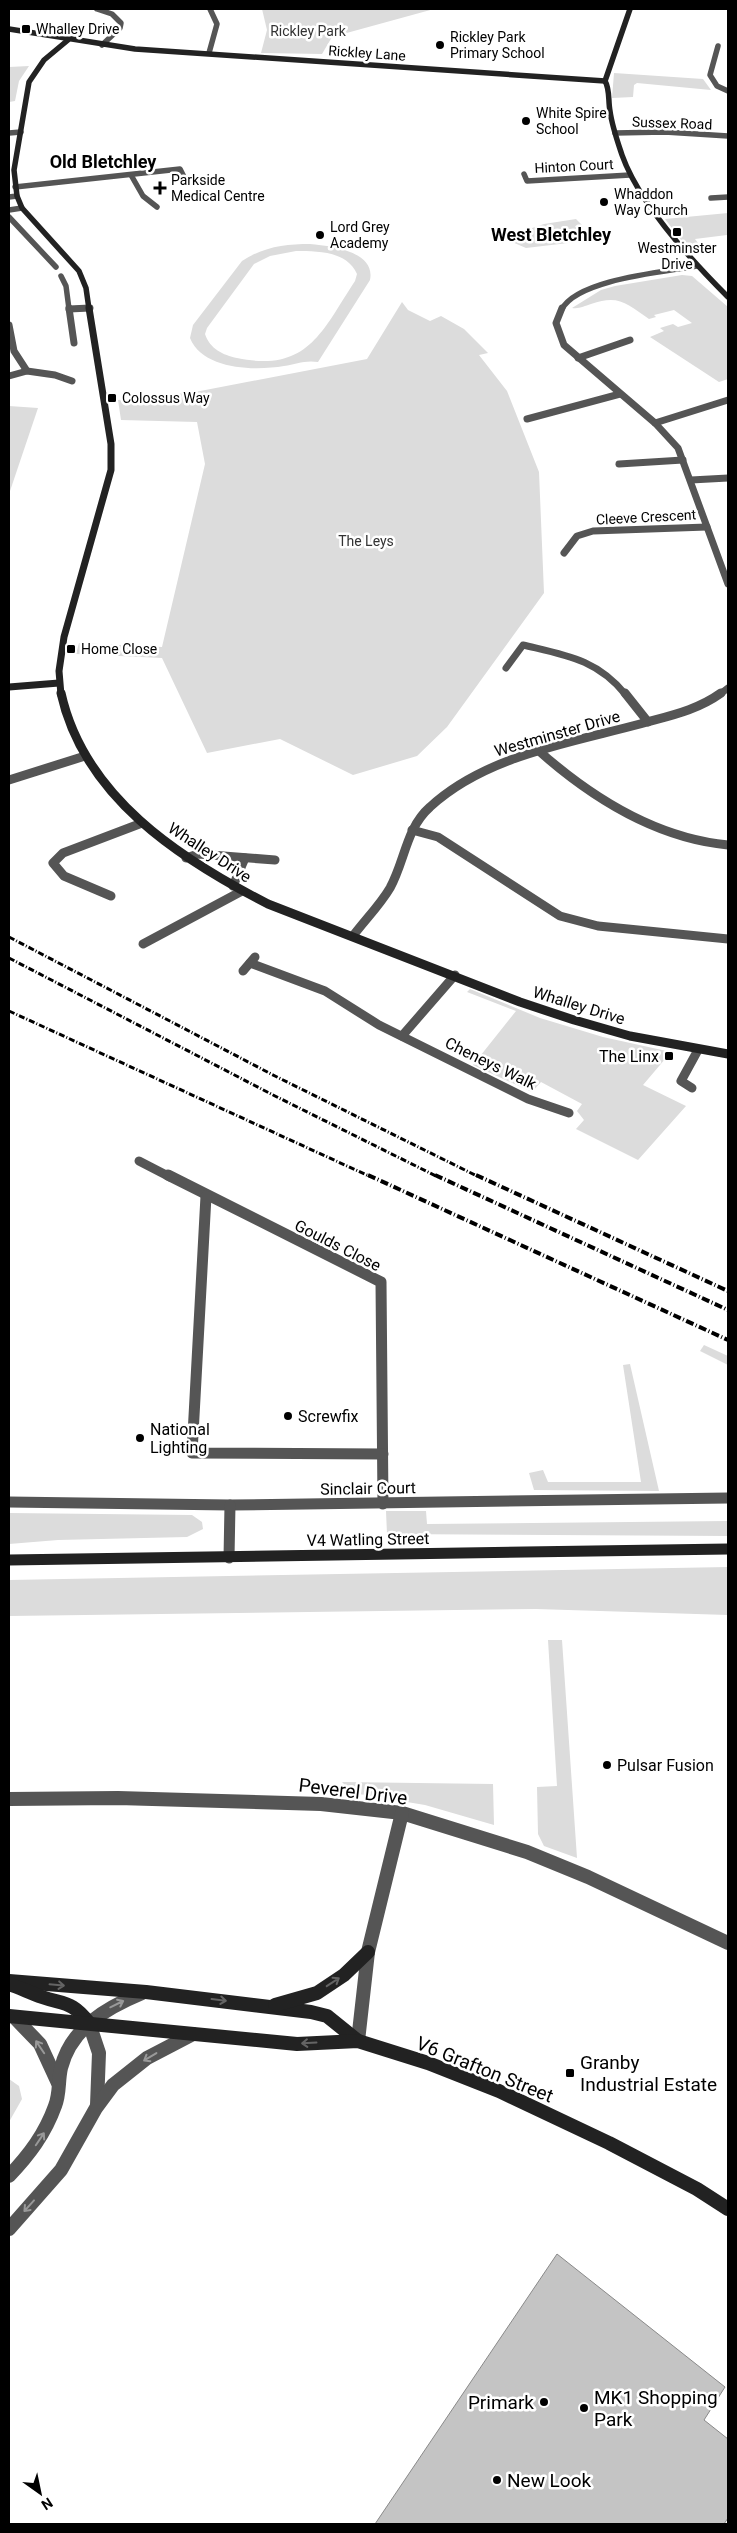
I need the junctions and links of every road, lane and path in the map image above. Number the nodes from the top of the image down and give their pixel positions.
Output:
1 (97, 9) edge
2 (210, 9) edge
3 (630, 9) edge
4 (9, 29) edge
5 (68, 40) junction
6 (102, 45) junction
7 (708, 50) dead end
8 (209, 53) junction
9 (606, 81) junction
10 (728, 91) edge
11 (21, 132) junction
12 (9, 133) edge
13 (615, 133) junction
14 (728, 136) edge
15 (524, 174) dead end
16 (131, 175) junction
17 (630, 175) junction
18 (184, 177) dead end
19 (15, 186) junction
20 (9, 196) edge
21 (17, 196) junction
22 (728, 197) edge
23 (712, 198) dead end
24 (156, 207) dead end
25 (22, 208) junction
26 (9, 210) edge
27 (9, 217) edge
28 (697, 266) junction
29 (56, 267) dead end
30 (61, 276) dead end
31 (728, 297) edge
32 (90, 308) junction
33 (69, 309) junction
34 (9, 325) edge
35 (630, 340) dead end
36 (74, 343) dead end
37 (578, 358) junction
38 (27, 371) junction
39 (9, 376) edge
40 (72, 381) dead end
41 (620, 394) junction
42 (728, 400) edge
43 (527, 419) dead end
44 (655, 423) junction
45 (683, 460) junction
46 (618, 464) dead end
47 (728, 478) edge
48 (691, 480) junction
49 (707, 527) junction
50 (564, 553) dead end
51 (728, 584) edge
52 (506, 668) dead end
53 (59, 683) junction
54 (9, 687) edge
55 (728, 688) edge
56 (648, 722) junction
57 (539, 751) junction
58 (85, 756) junction
59 (9, 780) edge
60 (142, 823) junction
61 (412, 830) junction
62 (728, 845) edge
63 (186, 858) junction
64 (245, 858) junction
65 (275, 860) dead end
66 (233, 886) junction
67 (242, 891) junction
68 (111, 896) dead end
69 (353, 936) junction
70 (728, 939) edge
71 (143, 944) dead end
72 (243, 971) dead end
73 (455, 975) junction
74 (402, 1036) junction
75 (698, 1050) junction
76 (728, 1054) edge
77 (692, 1088) dead end
78 (569, 1113) dead end
79 (139, 1161) dead end
80 (206, 1196) junction
81 (383, 1454) junction
82 (728, 1498) edge
83 (9, 1502) edge
84 (383, 1504) junction
85 (230, 1505) junction
86 (728, 1549) edge
87 (229, 1558) junction
88 (9, 1560) edge
89 (9, 1799) edge
90 (402, 1813) junction
91 (728, 1943) edge
92 (368, 1952) junction
93 (9, 1983) edge
94 (146, 1992) junction
95 (272, 2006) junction
96 (11, 2016) edge
97 (89, 2023) junction
98 (193, 2034) junction
99 (358, 2041) junction
100 (58, 2084) junction
101 (96, 2108) junction
102 (9, 2176) edge
103 (728, 2209) edge
104 (9, 2229) edge

1 - 6 street
2 - 8 street
3 - 9 street
4 - 5 street, Rickley Lane
5 - 6 street, Rickley Lane
5 - 11 street, Whalley Drive
6 - 8 street, Rickley Lane
7 - 10 street
8 - 9 street, Rickley Lane
9 - 13 street
11 - 12 street
11 - 19 street, Whalley Drive
13 - 14 street, Sussex Road
13 - 17 street
15 - 17 street, Hinton Court
16 - 18 street
16 - 19 street
16 - 24 street
17 - 28 street
19 - 21 street, Whalley Drive
20 - 21 street
21 - 25 street, Whalley Drive
22 - 23 street
25 - 26 street
25 - 32 street, Whalley Drive
27 - 29 street
28 - 31 street
28 - 37 street
30 - 33 street
32 - 33 street
32 - 53 street, Whalley Drive
33 - 36 street
34 - 38 street
35 - 37 street
37 - 41 street
38 - 39 street
38 - 40 street
41 - 43 street
41 - 44 street
42 - 44 street
44 - 45 street
45 - 46 street
45 - 48 street
47 - 48 street
48 - 49 street
49 - 50 street, Cleeve Crescent
49 - 51 street
52 - 56 street
53 - 54 street
53 - 58 street, Whalley Drive
55 - 56 street, Westminster Drive
56 - 57 street, Westminster Drive
57 - 61 street, Westminster Drive
57 - 62 street
58 - 59 street
58 - 60 street, Whalley Drive
60 - 63 street, Whalley Drive
60 - 68 street
61 - 69 street, Westminster Drive
61 - 70 street
63 - 64 street
63 - 66 street, Whalley Drive
64 - 65 street
64 - 66 street
66 - 67 street, Whalley Drive
67 - 69 street, Whalley Drive
67 - 71 street
69 - 73 street, Whalley Drive
72 - 74 street, Cheneys Walk
73 - 74 street
73 - 75 street, Whalley Drive
74 - 78 street, Cheneys Walk
75 - 76 street, Whalley Drive
75 - 77 street
79 - 80 street, Goulds Close
80 - 81 street, Goulds Close
80 - 81 street
81 - 84 street, Goulds Close
82 - 84 street, Sinclair Court
83 - 85 street, Sinclair Court
84 - 85 street, Sinclair Court
85 - 87 street
86 - 87 street, V4 Watling Street
87 - 88 street, V4 Watling Street
89 - 90 street, Peverel Drive
90 - 91 street, Peverel Drive
90 - 92 street
95 -> 92 street
92 - 99 street
93 -> 94 street, V6 Grafton Street
93 - 97 street
94 -> 95 street, V6 Grafton Street
97 -> 94 street
95 - 99 street, V6 Grafton Street
96 - 97 street, V6 Grafton Street
100 -> 96 street
97 - 98 street, V6 Grafton Street
97 - 100 street
97 - 101 street
99 -> 98 street, V6 Grafton Street
98 -> 101 street
99 - 103 street, V6 Grafton Street
102 -> 100 street
101 -> 104 street

